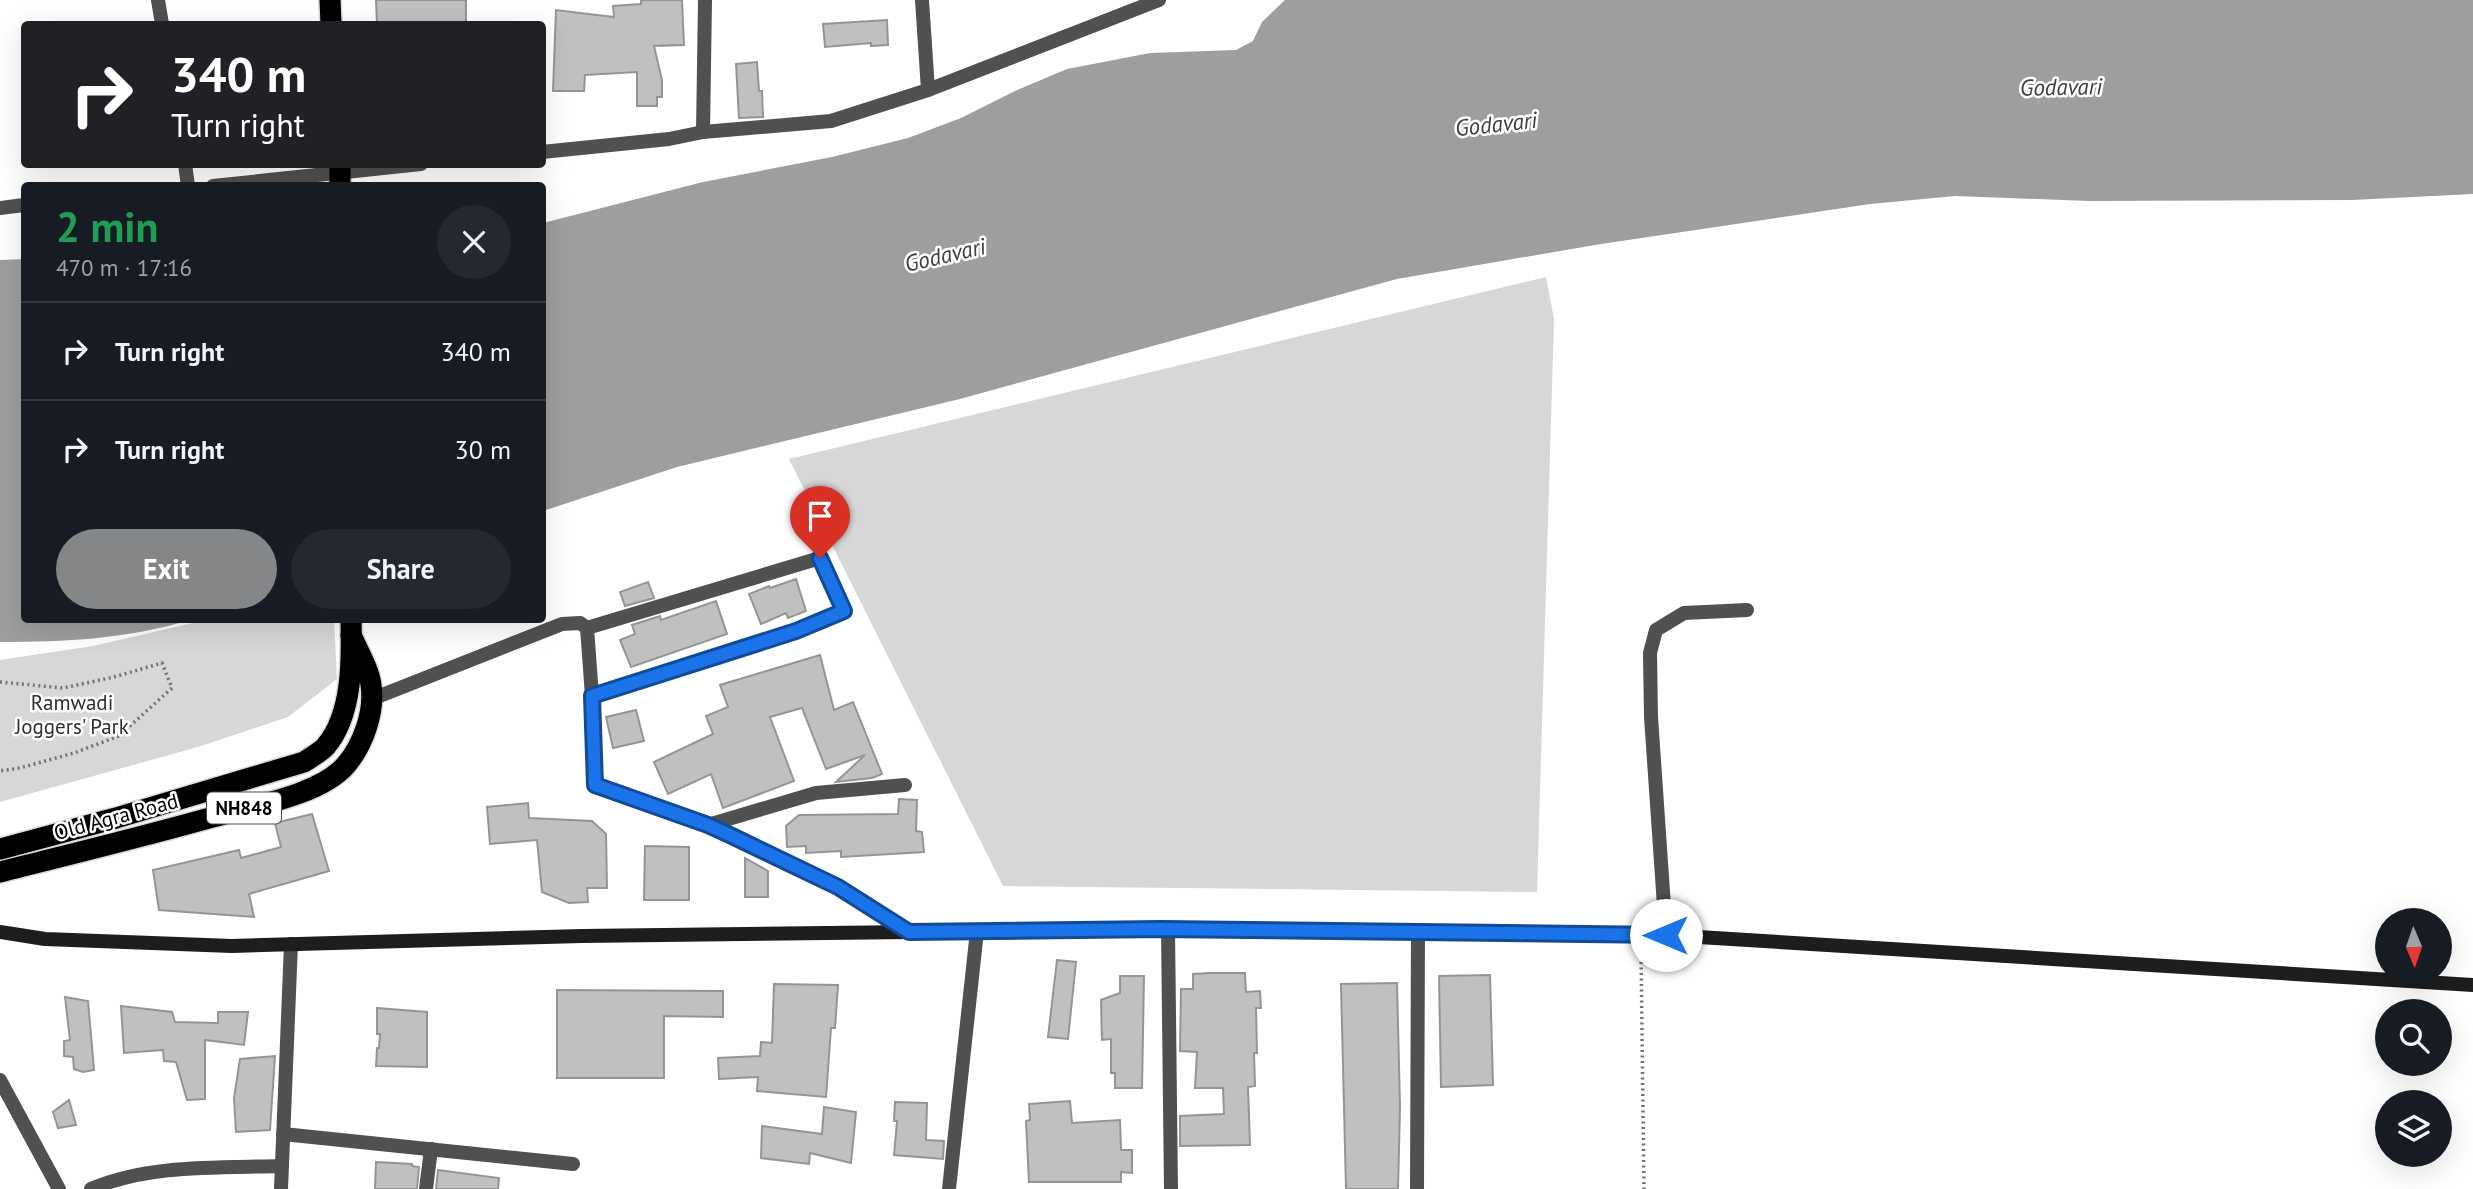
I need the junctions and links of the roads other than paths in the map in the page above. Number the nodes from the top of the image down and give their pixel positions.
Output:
1 (158, 0) edge
2 (330, 0) edge
3 (705, 0) edge
4 (922, 0) edge
5 (1159, 0) edge
6 (162, 21) edge
7 (331, 21) edge
8 (928, 90) junction
9 (703, 132) junction
10 (546, 152) edge
11 (389, 168) edge
12 (340, 174) edge
13 (256, 182) edge
14 (21, 205) edge
15 (0, 208) edge
16 (1747, 610) dead end
17 (351, 627) edge
18 (587, 628) junction
19 (592, 696) junction
20 (372, 699) junction
21 (905, 785) dead end
22 (708, 825) junction
23 (0, 849) edge
24 (0, 872) edge
25 (1168, 929) junction
26 (977, 931) junction
27 (0, 932) edge
28 (909, 932) junction
29 (1418, 933) junction
30 (1666, 935) junction
31 (291, 944) junction
32 (2473, 985) edge
33 (0, 1080) edge
34 (283, 1134) junction
35 (431, 1149) junction
36 (573, 1164) dead end
37 (282, 1166) junction
38 (59, 1189) edge
39 (90, 1189) edge
40 (281, 1189) edge
41 (426, 1189) edge
42 (949, 1189) edge
43 (1171, 1189) edge
44 (1417, 1189) edge

1 - 6 street
2 - 7 highway
3 - 9 street
4 - 8 street
5 - 8 street
8 - 9 street
9 - 10 street
11 - 12 street
12 - 13 street
14 - 15 street
16 - 30 street
17 - 20 highway, Old Agra Road / NH848
17 - 23 highway, Old Agra Road / NH848
18 - 19 street
18 - 19 street
18 - 20 street
19 - 22 street
20 - 24 highway, Old Agra Road / NH848
21 - 22 street
22 - 28 street
25 - 26 main road
25 - 29 main road
25 - 43 street
26 - 28 main road
26 - 42 street
27 - 31 main road
28 - 31 main road
29 - 30 main road
29 - 44 street
30 - 32 main road
31 - 34 street
33 - 38 street
34 - 35 street
34 - 37 street
35 - 36 street
35 - 41 street
37 - 39 street
37 - 40 street

